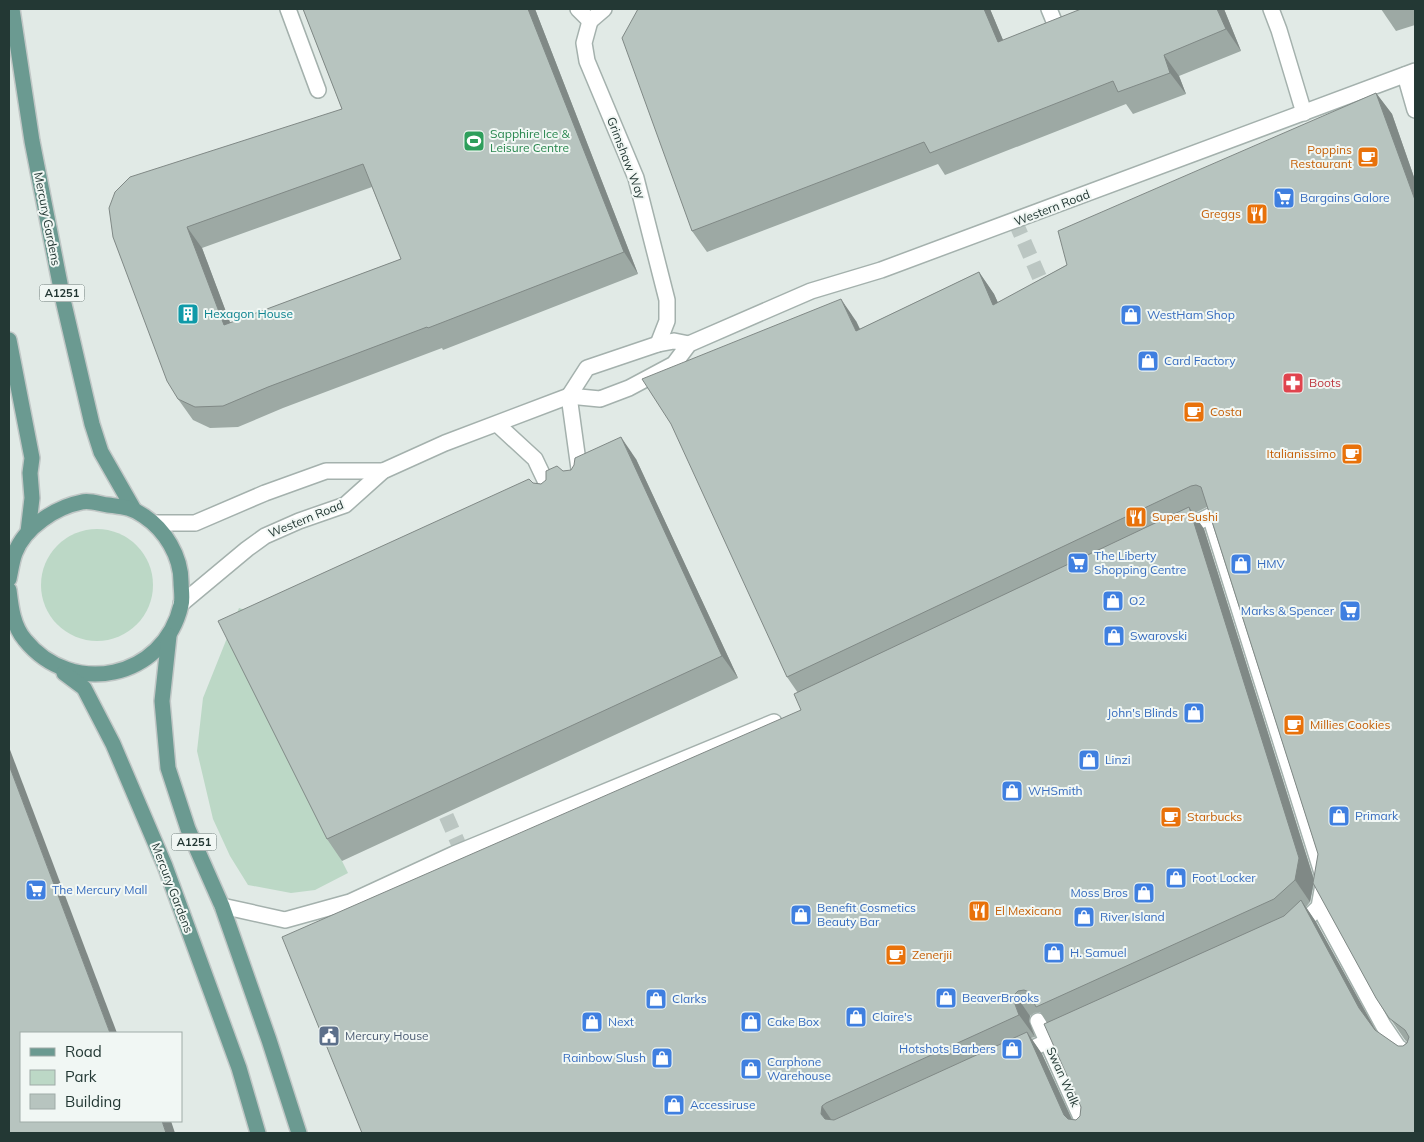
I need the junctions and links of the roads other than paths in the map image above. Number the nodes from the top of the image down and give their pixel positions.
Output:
1 (12, 9) edge
2 (288, 9) edge
3 (578, 9) edge
4 (604, 9) edge
5 (1049, 9) edge
6 (1271, 9) edge
7 (590, 20) junction
8 (1058, 31) edge
9 (1410, 73) edge
10 (318, 90) dead end
11 (1415, 110) edge
12 (1304, 113) junction
13 (9, 340) edge
14 (658, 344) junction
15 (689, 344) junction
16 (569, 396) junction
17 (497, 424) junction
18 (383, 471) junction
19 (581, 484) edge
20 (553, 497) edge
21 (133, 508) junction
22 (154, 523) junction
23 (28, 532) junction
24 (1165, 538) edge
25 (9, 578) edge
26 (9, 590) edge
27 (181, 604) junction
28 (10, 616) edge
29 (169, 636) junction
30 (50, 663) junction
31 (786, 717) edge
32 (222, 906) junction
33 (1319, 907) junction
34 (1286, 934) edge
35 (1038, 1020) edge
36 (1079, 1027) edge
37 (1415, 1059) edge
38 (1007, 1060) edge
39 (258, 1133) edge
40 (299, 1133) edge
41 (1088, 1133) edge

1 - 21 main road, Mercury Gardens / A1251
2 - 10 street
3 - 7 street
4 - 7 street
5 - 8 street
6 - 12 street
7 - 14 street, Grimshaw Way
9 - 11 street
9 - 12 street, Western Road
12 - 15 street, Western Road
13 - 23 main road, A1251
14 - 15 street, Western Road
14 - 16 street, Western Road
15 - 16 street, Western Road
16 - 17 street, Western Road
16 - 19 street
17 - 18 street, Western Road
17 - 20 street
18 - 22 street, Western Road
18 - 27 street, Western Road
21 - 22 main road, A1251
21 - 23 main road, A1251
22 - 27 main road, A1251
23 - 25 main road, A1251
24 - 33 street
26 - 28 main road, A1251
27 - 29 main road, A1251
28 - 30 main road, A1251
29 - 30 main road, A1251
29 - 32 main road, A1251
30 - 39 main road, Mercury Gardens / A1251
31 - 32 street
32 - 40 main road, A1251
33 - 34 street
33 - 37 street
35 - 41 street, Swan Walk
36 - 38 street

